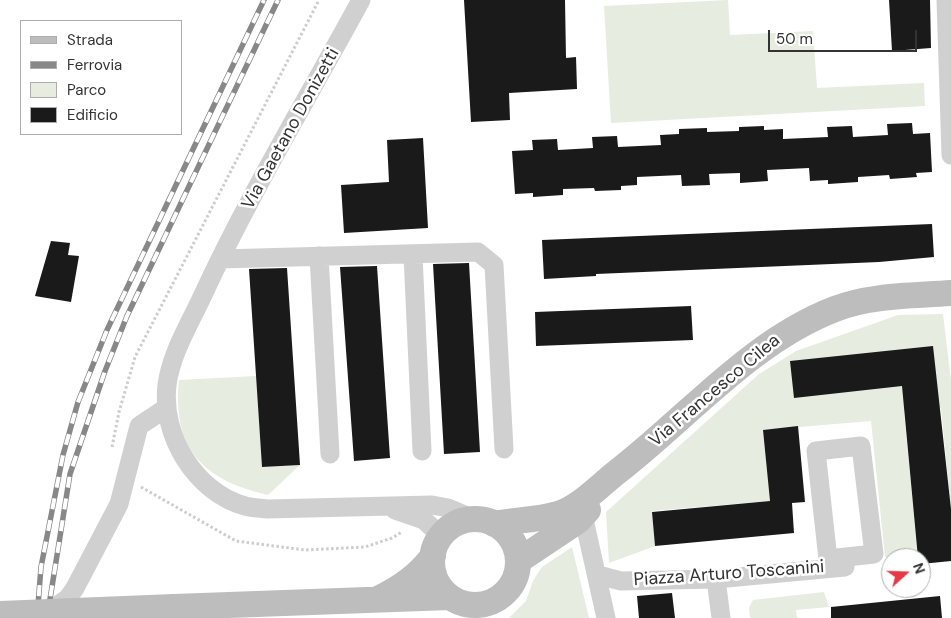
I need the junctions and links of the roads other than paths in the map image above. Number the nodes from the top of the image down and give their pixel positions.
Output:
1 (361, 0) edge
2 (946, 0) edge
3 (951, 155) edge
4 (413, 254) junction
5 (319, 256) junction
6 (220, 259) junction
7 (951, 293) edge
8 (166, 408) junction
9 (504, 449) dead end
10 (422, 451) dead end
11 (330, 454) dead end
12 (628, 464) junction
13 (384, 506) junction
14 (584, 515) junction
15 (484, 521) junction
16 (437, 546) junction
17 (853, 556) junction
18 (518, 561) junction
19 (598, 575) junction
20 (716, 578) junction
21 (373, 601) junction
22 (457, 605) edge
23 (490, 610) edge
24 (0, 614) edge
25 (38, 618) edge
26 (427, 618) edge
27 (606, 618) edge
28 (720, 618) edge

1 - 6 street, Via Gaetano Donizetti
2 - 3 street
4 - 5 street
4 - 9 street
4 - 10 street
5 - 6 street
5 - 11 street
6 - 8 street, Via Gaetano Donizetti
7 - 12 main road, Via Francesco Cilea
8 - 13 street, Via Gaetano Donizetti
8 - 25 street
12 - 14 main road, Via Francesco Cilea
12 - 15 main road, Via Francesco Cilea
13 - 15 street, Via Gaetano Donizetti
13 - 16 street, Via Gaetano Donizetti
14 - 18 main road, Via Francesco Cilea
14 - 19 street
15 - 16 main road
15 - 18 main road
16 - 21 main road
16 - 22 main road
17 - 17 street, Piazza Arturo Toscanini
17 - 20 street, Piazza Arturo Toscanini
18 - 23 main road
19 - 20 street, Piazza Arturo Toscanini
19 - 27 street
20 - 28 street
21 - 22 main road
21 - 24 main road, bridge
21 - 26 main road
22 - 23 main road

